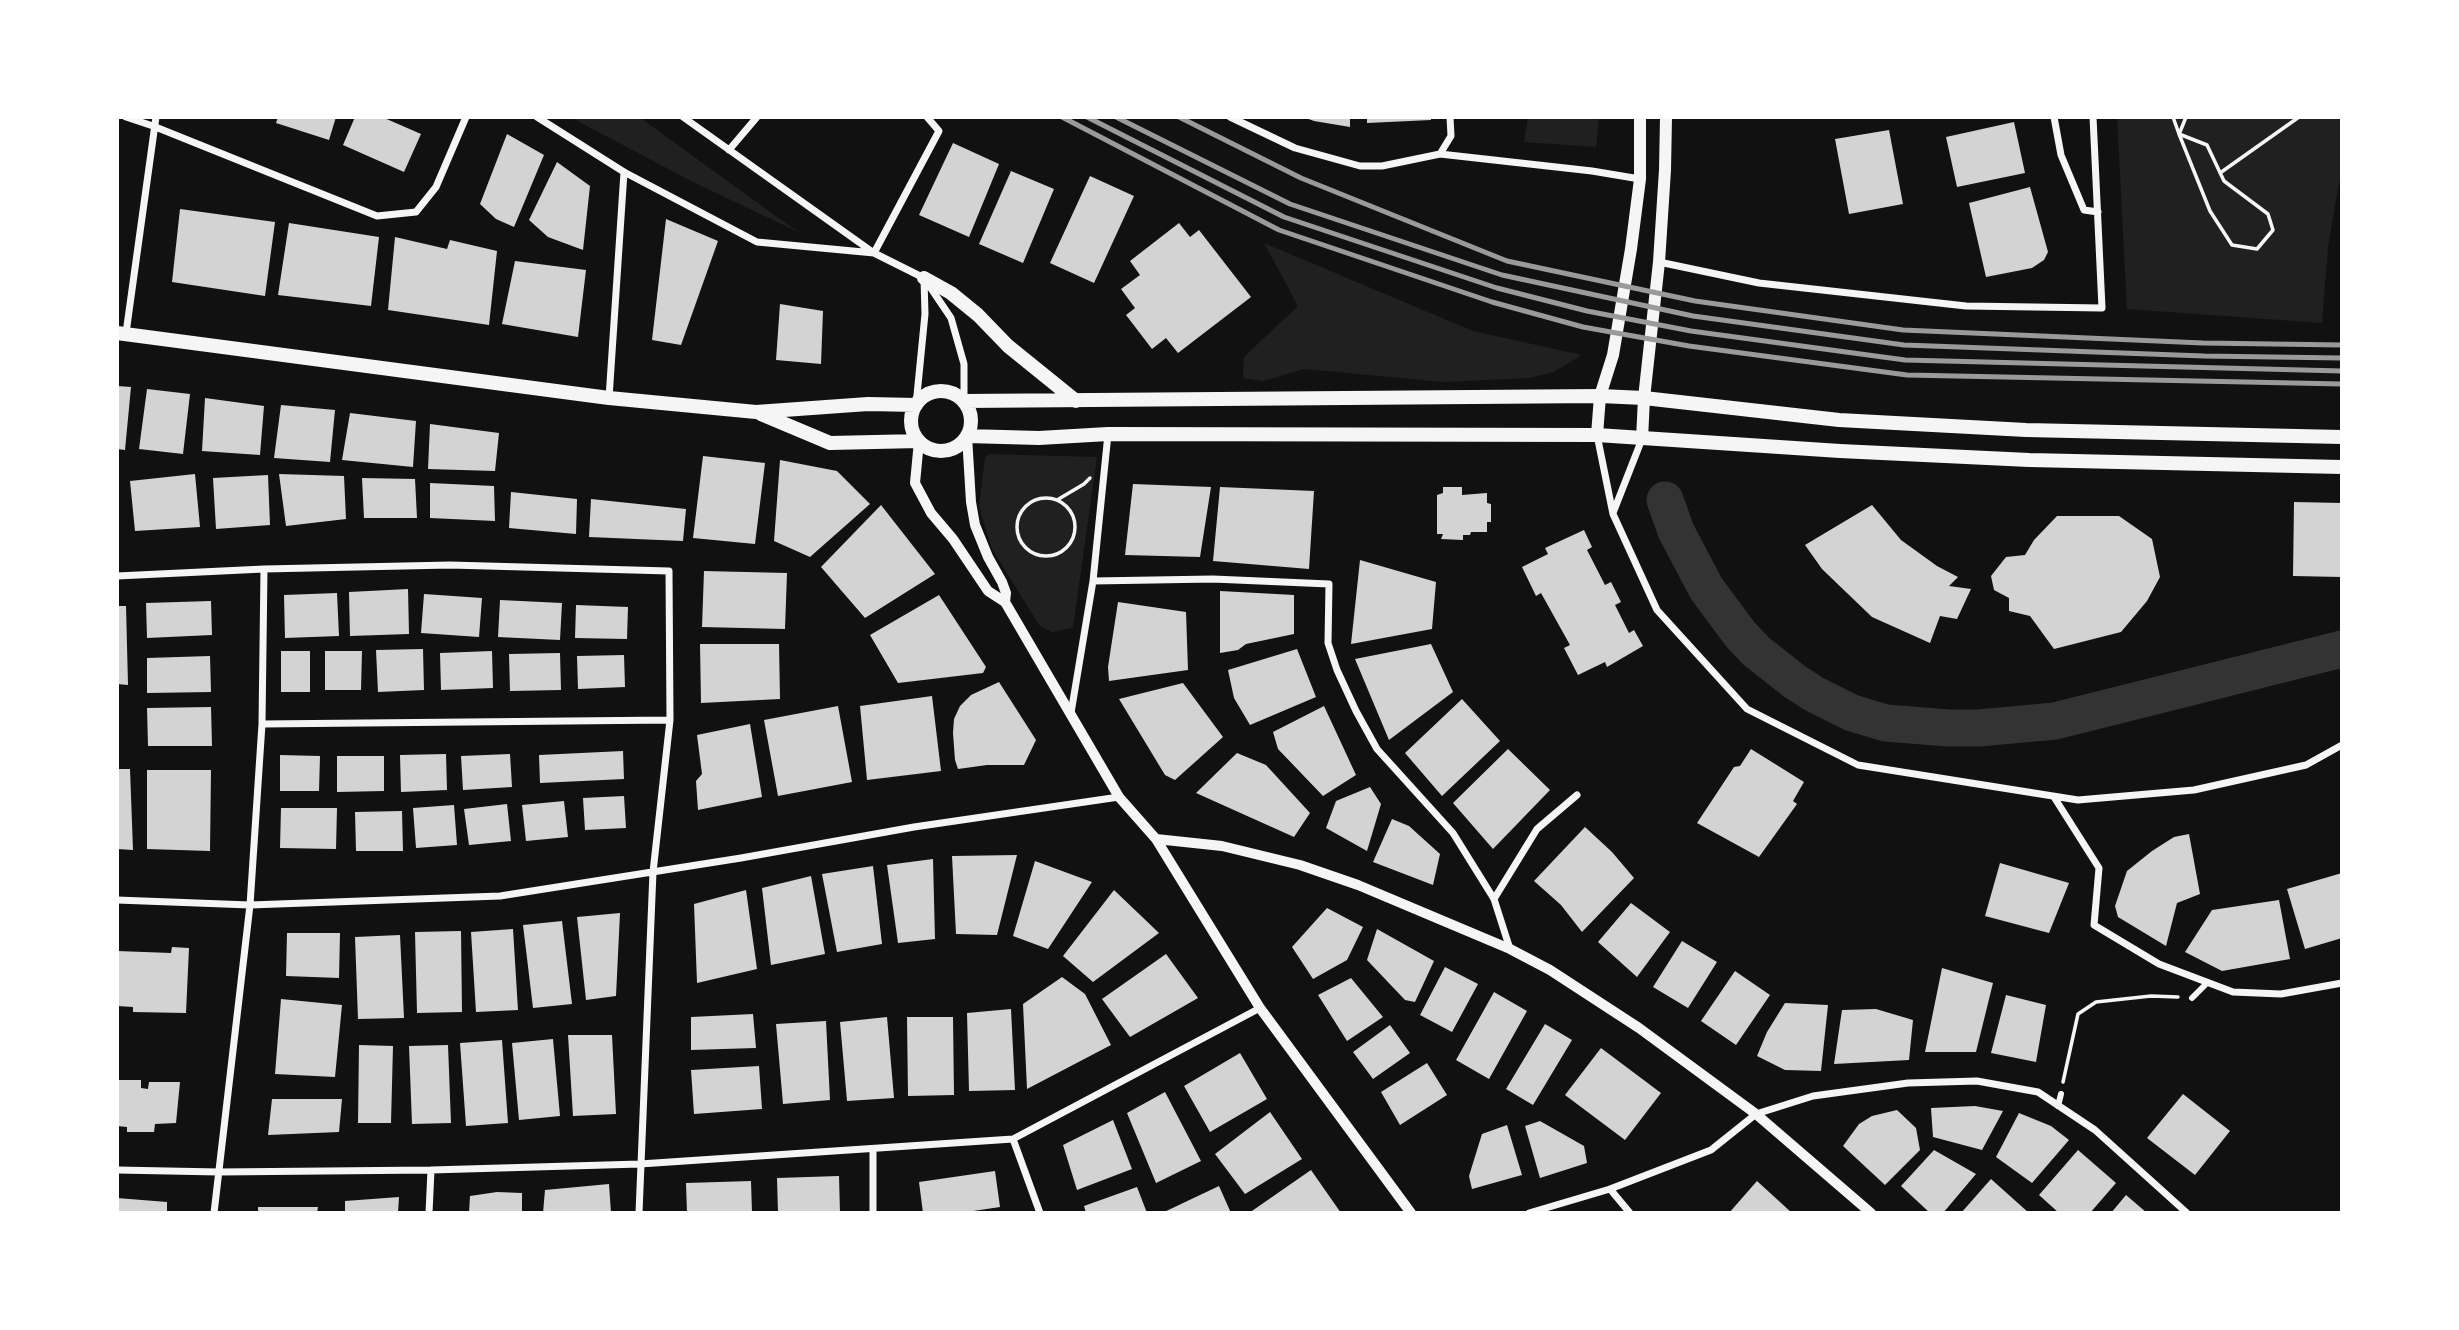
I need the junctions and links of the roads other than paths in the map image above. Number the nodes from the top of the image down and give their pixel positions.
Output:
1 (126, 117) edge
2 (466, 117) edge
3 (537, 117) edge
4 (683, 117) edge
5 (757, 117) edge
6 (927, 117) edge
7 (1230, 117) edge
8 (1450, 117) edge
9 (1640, 117) edge
10 (1666, 117) edge
11 (2054, 117) edge
12 (2092, 117) edge
13 (154, 121) edge
14 (729, 150) junction
15 (1440, 154) junction
16 (624, 172) junction
17 (1640, 179) junction
18 (2098, 212) junction
19 (874, 253) junction
20 (1659, 262) junction
21 (923, 278) junction
22 (122, 333) edge
23 (1600, 396) junction
24 (608, 398) junction
25 (1644, 398) junction
26 (964, 401) junction
27 (1076, 401) junction
28 (916, 405) junction
29 (756, 412) junction
30 (1108, 434) junction
31 (1597, 435) junction
32 (967, 436) junction
33 (2342, 437) edge
34 (1642, 439) junction
35 (919, 442) junction
36 (2342, 467) edge
37 (1613, 514) junction
38 (264, 569) junction
39 (117, 576) edge
40 (1093, 581) junction
41 (1005, 602) junction
42 (1071, 713) junction
43 (670, 720) junction
44 (262, 723) junction
45 (2342, 746) edge
46 (1577, 794) dead end
47 (1119, 797) junction
48 (2054, 797) junction
49 (1156, 839) junction
50 (653, 872) junction
51 (1493, 899) junction
52 (117, 900) edge
53 (250, 905) junction
54 (1510, 949) junction
55 (2207, 983) junction
56 (2342, 983) edge
57 (2192, 998) road end
58 (1261, 1008) junction
59 (2061, 1094) road end
60 (2059, 1105) junction
61 (1756, 1114) junction
62 (1013, 1139) junction
63 (873, 1149) junction
64 (640, 1164) junction
65 (117, 1170) edge
66 (431, 1170) junction
67 (219, 1172) junction
68 (1610, 1189) junction
69 (214, 1213) edge
70 (429, 1213) edge
71 (639, 1213) edge
72 (873, 1213) edge
73 (1040, 1213) edge
74 (1410, 1213) edge
75 (1529, 1213) edge
76 (1630, 1213) edge
77 (1871, 1213) edge
78 (2187, 1213) edge

1 - 13 street
2 - 13 street
3 - 16 street
4 - 14 street
5 - 14 street
6 - 19 street
7 - 15 street
8 - 15 street
9 - 17 main road
10 - 20 main road
11 - 18 street
12 - 18 street
13 - 22 street
14 - 19 street
15 - 17 street
16 - 19 street
16 - 24 street
17 - 23 main road
18 - 20 street
19 - 21 street
20 - 25 main road
21 - 26 street
21 - 27 main road
21 - 28 street
22 - 24 main road
23 - 25 main road
23 - 27 main road
23 - 31 main road
24 - 29 main road
25 - 33 main road
25 - 34 main road
26 - 27 main road
26 - 28 main road
26 - 32 main road
28 - 29 main road
28 - 35 main road
29 - 35 main road
30 - 31 main road
30 - 32 main road
30 - 40 street
31 - 34 main road
31 - 37 street
32 - 35 main road
32 - 41 street
34 - 36 main road
34 - 37 street
35 - 41 street
37 - 48 street
38 - 39 street
38 - 43 street
38 - 44 street
40 - 42 street
40 - 51 street
41 - 42 street
42 - 47 street
43 - 44 street
43 - 50 street
44 - 53 street
45 - 48 street
46 - 51 street
47 - 49 street
47 - 50 street
48 - 55 street
49 - 54 street
49 - 58 street
50 - 53 street
50 - 64 street
51 - 54 street
52 - 53 street
53 - 67 street
54 - 61 street
55 - 56 street
55 - 57 street
58 - 62 street
58 - 74 street
59 - 60 street
60 - 61 street
60 - 78 street
61 - 68 street
61 - 77 street
62 - 63 street
62 - 73 street
63 - 64 street
63 - 72 street
64 - 66 street
64 - 71 street
65 - 67 street
66 - 67 street
66 - 70 street
67 - 69 street
68 - 75 street
68 - 76 street

